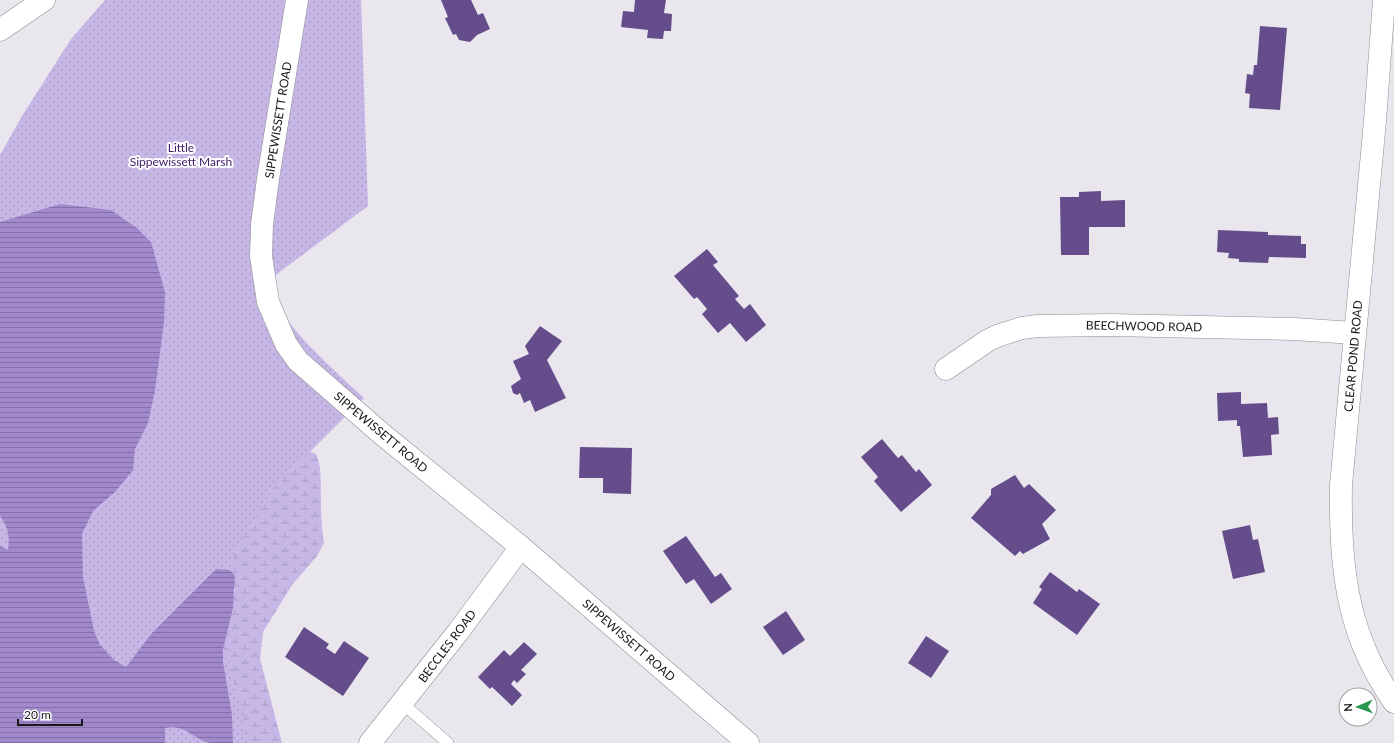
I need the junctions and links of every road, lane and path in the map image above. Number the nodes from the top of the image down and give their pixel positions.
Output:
1 (44, 0) edge
2 (297, 0) edge
3 (1384, 0) edge
4 (0, 30) edge
5 (1354, 333) junction
6 (946, 369) dead end
7 (521, 547) junction
8 (1394, 702) edge
9 (402, 703) junction
10 (444, 742) edge
11 (370, 743) edge
12 (748, 743) edge

1 - 4 street
2 - 7 street, SIPPEWISSETT ROAD
3 - 5 street, CLEAR POND ROAD
5 - 6 street, BEECHWOOD ROAD
5 - 8 street, CLEAR POND ROAD
7 - 9 street, BECCLES ROAD
7 - 12 street, SIPPEWISSETT ROAD
9 - 10 lane
9 - 11 street, BECCLES ROAD

